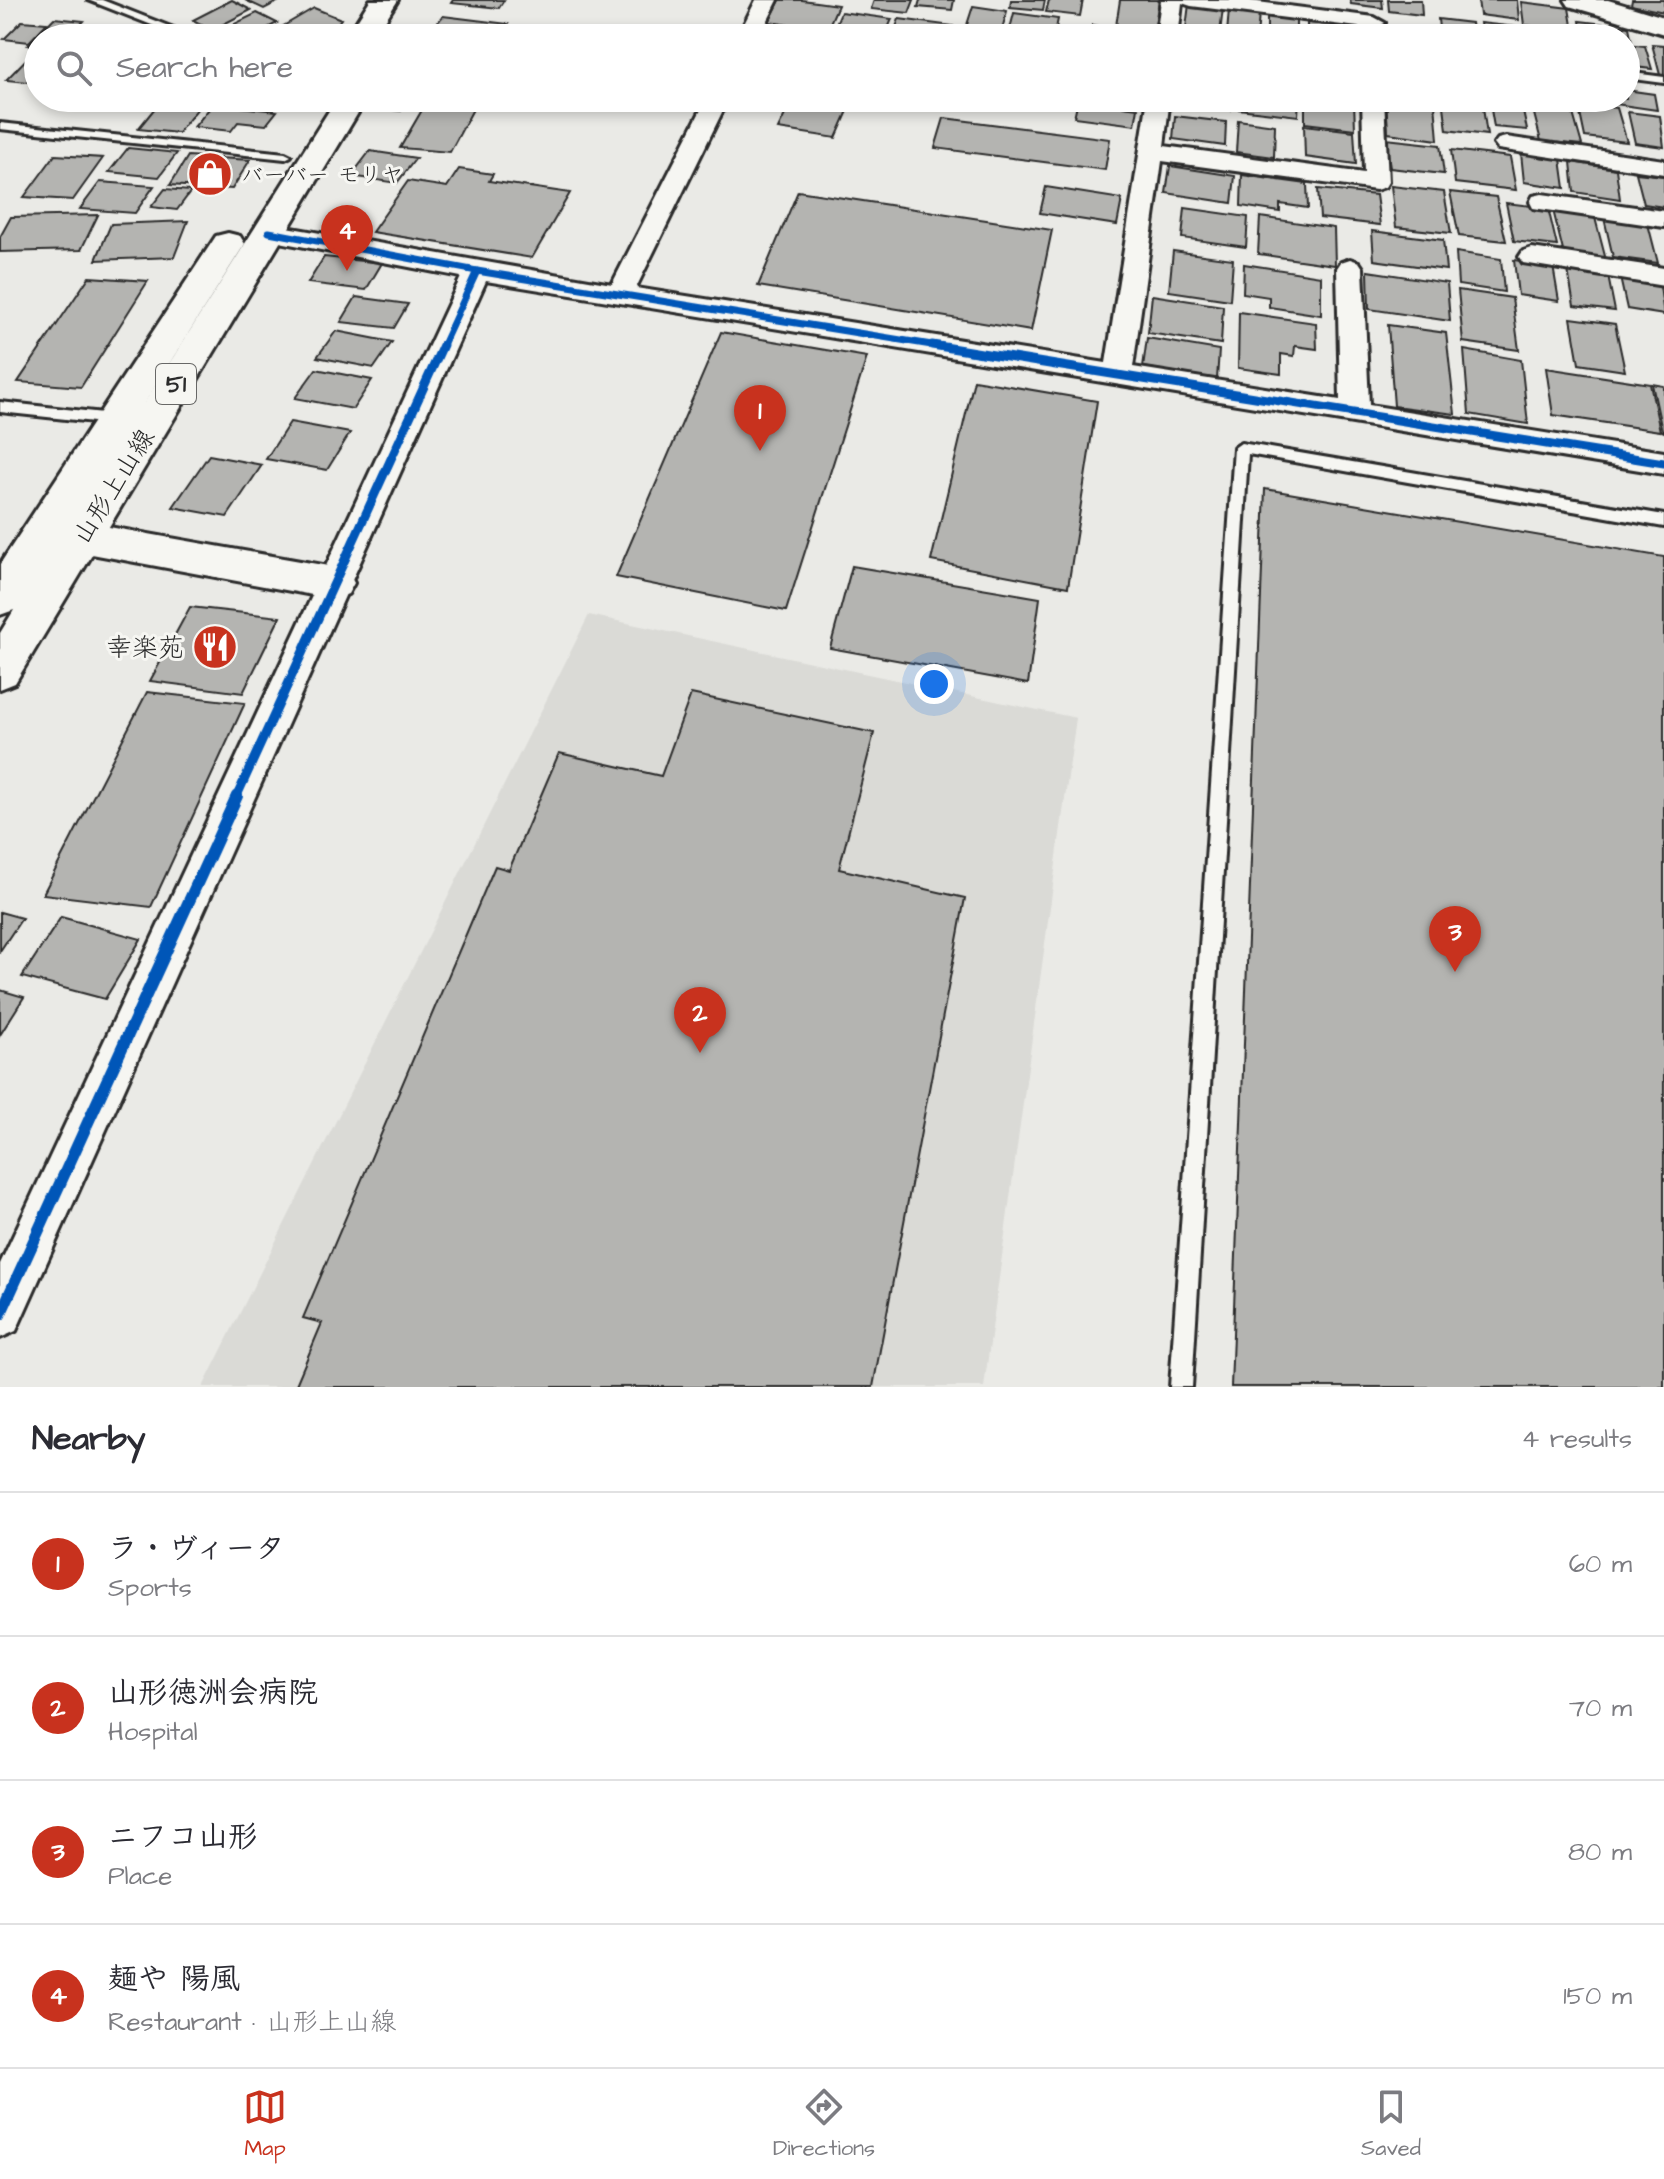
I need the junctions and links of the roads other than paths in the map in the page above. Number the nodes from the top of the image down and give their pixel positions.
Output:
1 (93, 0) edge
2 (384, 0) edge
3 (412, 0) edge
4 (767, 0) edge
5 (1172, 0) edge
6 (1191, 0) edge
7 (1579, 0) edge
8 (1621, 6) edge
9 (1374, 23) dead end
10 (157, 24) edge
11 (369, 24) edge
12 (397, 24) edge
13 (755, 24) edge
14 (1169, 24) edge
15 (1664, 26) edge
16 (1640, 77) edge
17 (1664, 80) edge
18 (313, 112) edge
19 (343, 112) edge
20 (711, 112) edge
21 (1157, 112) edge
22 (1374, 112) edge
23 (0, 126) edge
24 (1506, 144) dead end
25 (1151, 152) junction
26 (285, 156) junction
27 (1664, 167) edge
28 (1542, 202) dead end
29 (1664, 219) edge
30 (269, 232) junction
31 (1532, 257) dead end
32 (1350, 268) dead end
33 (477, 271) junction
34 (1664, 277) edge
35 (620, 294) junction
36 (1118, 373) junction
37 (0, 407) edge
38 (1355, 412) junction
39 (113, 419) junction
40 (1664, 463) edge
41 (1664, 521) edge
42 (81, 537) junction
43 (334, 583) junction
44 (0, 598) edge
45 (0, 670) edge
46 (0, 1315) edge
47 (1181, 1387) edge

1 - 10 lane
2 - 11 main road
3 - 12 main road
4 - 13 street
5 - 14 street
6 - 9 street
7 - 8 main road
8 - 15 main road
16 - 17 lane
18 - 26 main road, 山形上山線 / 51
19 - 30 main road, 山形上山線 / 51
20 - 35 street
21 - 25 street
22 - 25 street
23 - 26 lane
24 - 27 street
25 - 36 street
26 - 39 main road, 山形上山線 / 51
28 - 29 street
30 - 33 street
30 - 42 main road, 山形上山線 / 51
31 - 34 street
32 - 38 street
33 - 35 street
33 - 43 street
35 - 36 street
36 - 38 street
37 - 39 lane
38 - 40 street
39 - 44 main road, 山形上山線 / 51
41 - 47 lane
42 - 43 street
42 - 45 main road, 山形上山線 / 51
43 - 46 street

